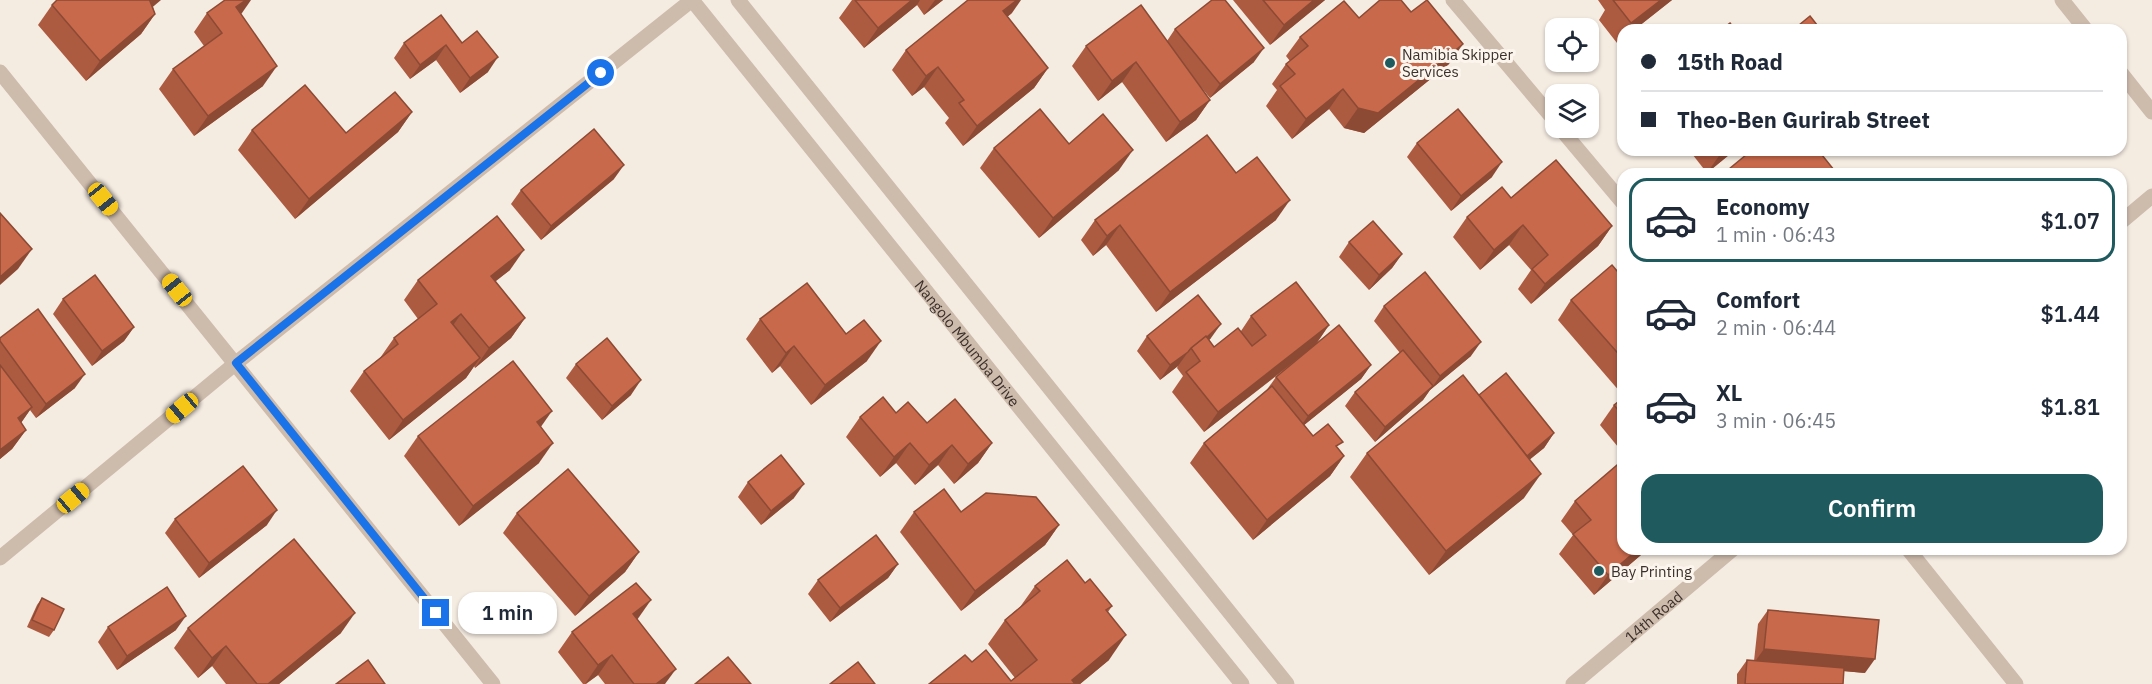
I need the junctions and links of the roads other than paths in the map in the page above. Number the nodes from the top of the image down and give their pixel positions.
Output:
1 (692, 0) edge
2 (738, 0) edge
3 (1453, 0) edge
4 (2062, 0) edge
5 (2081, 24) edge
6 (0, 72) edge
7 (2127, 81) edge
8 (1545, 109) edge
9 (2152, 112) edge
10 (1568, 138) edge
11 (1617, 196) edge
12 (2152, 196) edge
13 (2127, 217) edge
14 (236, 363) junction
15 (1726, 555) edge
16 (1913, 555) edge
17 (0, 558) edge
18 (494, 684) edge
19 (1242, 684) edge
20 (1287, 684) edge
21 (1573, 684) edge
22 (2016, 684) edge

1 - 14 street
1 - 19 street, Nangolo Mbumba Drive
2 - 20 street
3 - 8 street
4 - 5 street
6 - 14 street
7 - 9 street
10 - 11 street
12 - 13 street
14 - 17 street
14 - 18 street
15 - 21 street, 14th Road
16 - 22 street

